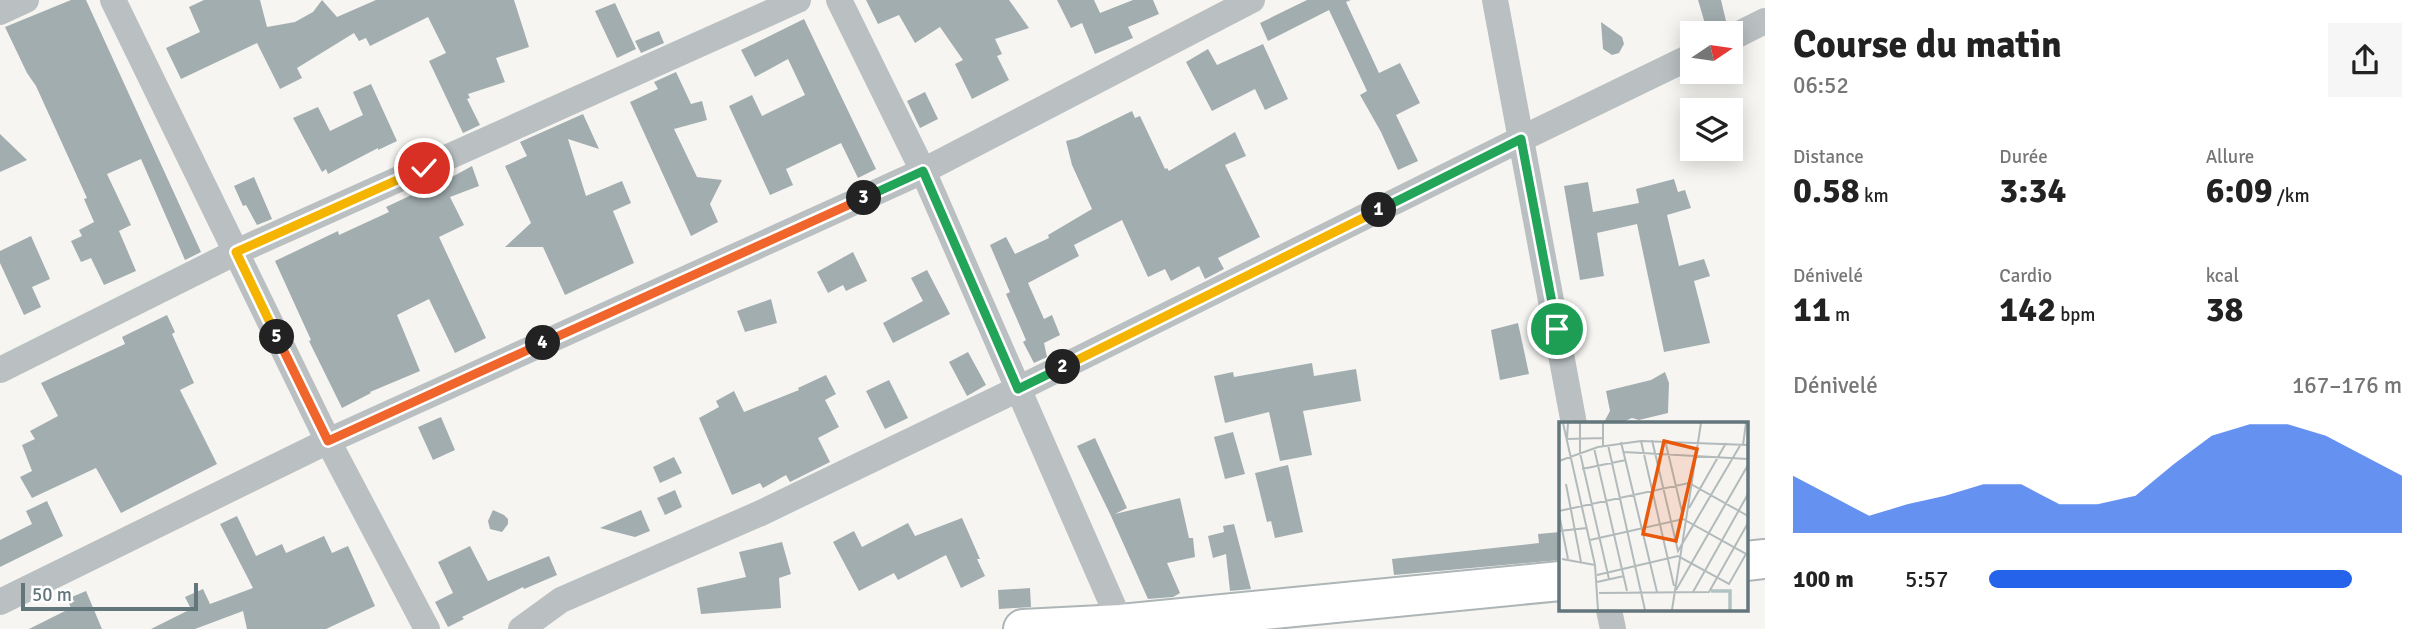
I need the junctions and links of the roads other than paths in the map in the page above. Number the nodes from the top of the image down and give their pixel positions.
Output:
1 (26, 0) edge
2 (113, 0) edge
3 (799, 0) edge
4 (839, 0) edge
5 (1252, 0) edge
6 (1494, 0) edge
7 (0, 12) edge
8 (1765, 21) edge
9 (1743, 32) edge
10 (1680, 63) edge
11 (1521, 139) junction
12 (923, 171) junction
13 (236, 252) junction
14 (0, 370) edge
15 (1018, 389) junction
16 (1574, 422) edge
17 (328, 441) junction
18 (1559, 581) edge
19 (0, 601) edge
20 (1121, 627) edge
21 (427, 629) edge
22 (521, 629) edge
23 (1023, 629) edge

1 - 7 street
2 - 13 street
3 - 13 street
4 - 12 street
5 - 12 street
6 - 11 street
8 - 9 street
10 - 11 street
11 - 15 street
11 - 16 street
12 - 15 street
12 - 17 street
13 - 14 street
13 - 17 street
15 - 20 street
15 - 22 street
17 - 19 street
17 - 21 street
18 - 20 main road
20 - 23 main road

